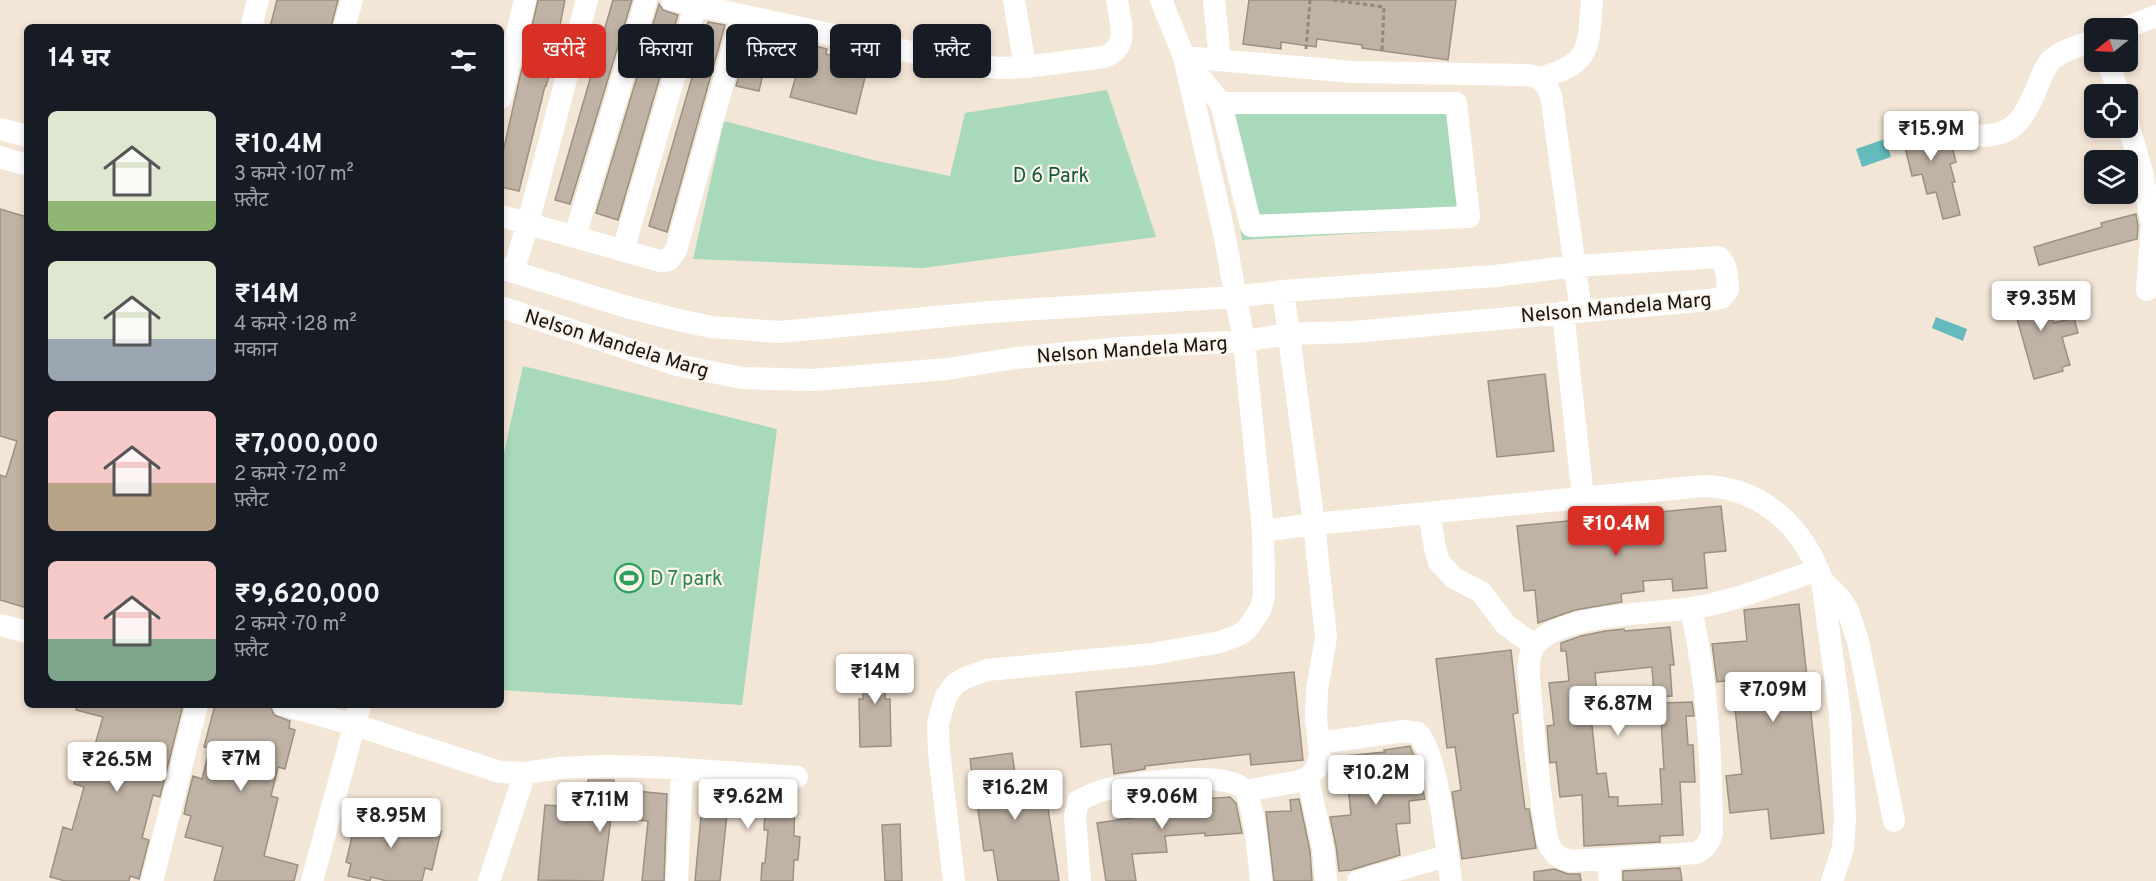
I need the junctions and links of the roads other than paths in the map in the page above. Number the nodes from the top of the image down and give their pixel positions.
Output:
1 (258, 0) edge
2 (352, 0) edge
3 (525, 0) edge
4 (587, 0) edge
5 (646, 0) edge
6 (672, 0) edge
7 (1014, 0) edge
8 (1117, 0) edge
9 (1161, 0) edge
10 (1214, 0) edge
11 (1592, 0) edge
12 (696, 3) edge
13 (742, 16) junction
14 (2156, 16) edge
15 (2138, 23) edge
16 (252, 24) edge
17 (345, 24) edge
18 (2084, 44) edge
19 (1184, 57) junction
20 (1220, 60) junction
21 (1026, 67) junction
22 (1540, 78) junction
23 (504, 86) edge
24 (1221, 103) junction
25 (0, 129) edge
26 (24, 135) edge
27 (1965, 135) dead end
28 (2132, 138) edge
29 (0, 157) edge
30 (24, 164) edge
31 (504, 217) edge
32 (528, 223) junction
33 (575, 236) junction
34 (623, 250) junction
35 (1575, 266) junction
36 (507, 270) edge
37 (2147, 290) dead end
38 (1283, 291) junction
39 (1235, 297) junction
40 (504, 308) edge
41 (1572, 311) junction
42 (1288, 334) junction
43 (1244, 341) junction
44 (1583, 498) junction
45 (1429, 513) junction
46 (1314, 524) junction
47 (1263, 531) junction
48 (1820, 575) junction
49 (1691, 609) junction
50 (0, 625) edge
51 (24, 631) edge
52 (1534, 645) junction
53 (196, 708) edge
54 (306, 708) edge
55 (358, 715) edge
56 (1319, 743) junction
57 (682, 769) junction
58 (525, 772) junction
59 (797, 777) dead end
60 (1308, 778) junction
61 (1245, 791) junction
62 (1894, 821) dead end
63 (1447, 856) junction
64 (1609, 870) edge
65 (152, 881) edge
66 (312, 881) edge
67 (489, 881) edge
68 (677, 881) edge
69 (954, 881) edge
70 (1080, 881) edge
71 (1261, 881) edge
72 (1326, 881) edge
73 (1358, 881) edge
74 (1451, 881) edge
75 (1832, 881) edge

1 - 16 street
2 - 17 street
3 - 23 street
4 - 32 street
5 - 33 street
6 - 12 street
7 - 21 street
8 - 21 street
9 - 19 street
10 - 20 street
11 - 22 street
12 - 13 street
12 - 34 street
13 - 21 street
13 - 34 street
14 - 15 street
18 - 27 street
19 - 20 street
19 - 24 street
19 - 39 street
20 - 22 street
22 - 35 street
24 - 24 street
25 - 26 street
28 - 37 street
29 - 30 street
31 - 32 street
32 - 33 street
32 - 36 street
33 - 34 street
35 - 38 street, Nelson Mandela Marg
35 - 41 street
35 - 41 street, Nelson Mandela Marg
36 - 39 street, Nelson Mandela Marg
38 - 39 street, Nelson Mandela Marg
38 - 42 street
39 - 43 street
40 - 43 street, Nelson Mandela Marg
41 - 42 street, Nelson Mandela Marg
41 - 44 street
42 - 43 street, Nelson Mandela Marg
42 - 46 street
43 - 47 street
44 - 45 street
44 - 48 street
45 - 46 street
45 - 52 street
46 - 47 street
46 - 56 street
47 - 69 street
48 - 49 street
48 - 62 street
48 - 75 street
49 - 52 street
49 - 64 street
50 - 51 street
52 - 64 street
53 - 65 street
54 - 55 street
55 - 58 street
55 - 66 street
56 - 60 street
56 - 63 street
57 - 58 street
57 - 59 street
57 - 68 street
58 - 67 street
60 - 61 street
60 - 72 street
61 - 70 street
61 - 71 street
63 - 73 street
63 - 74 street

